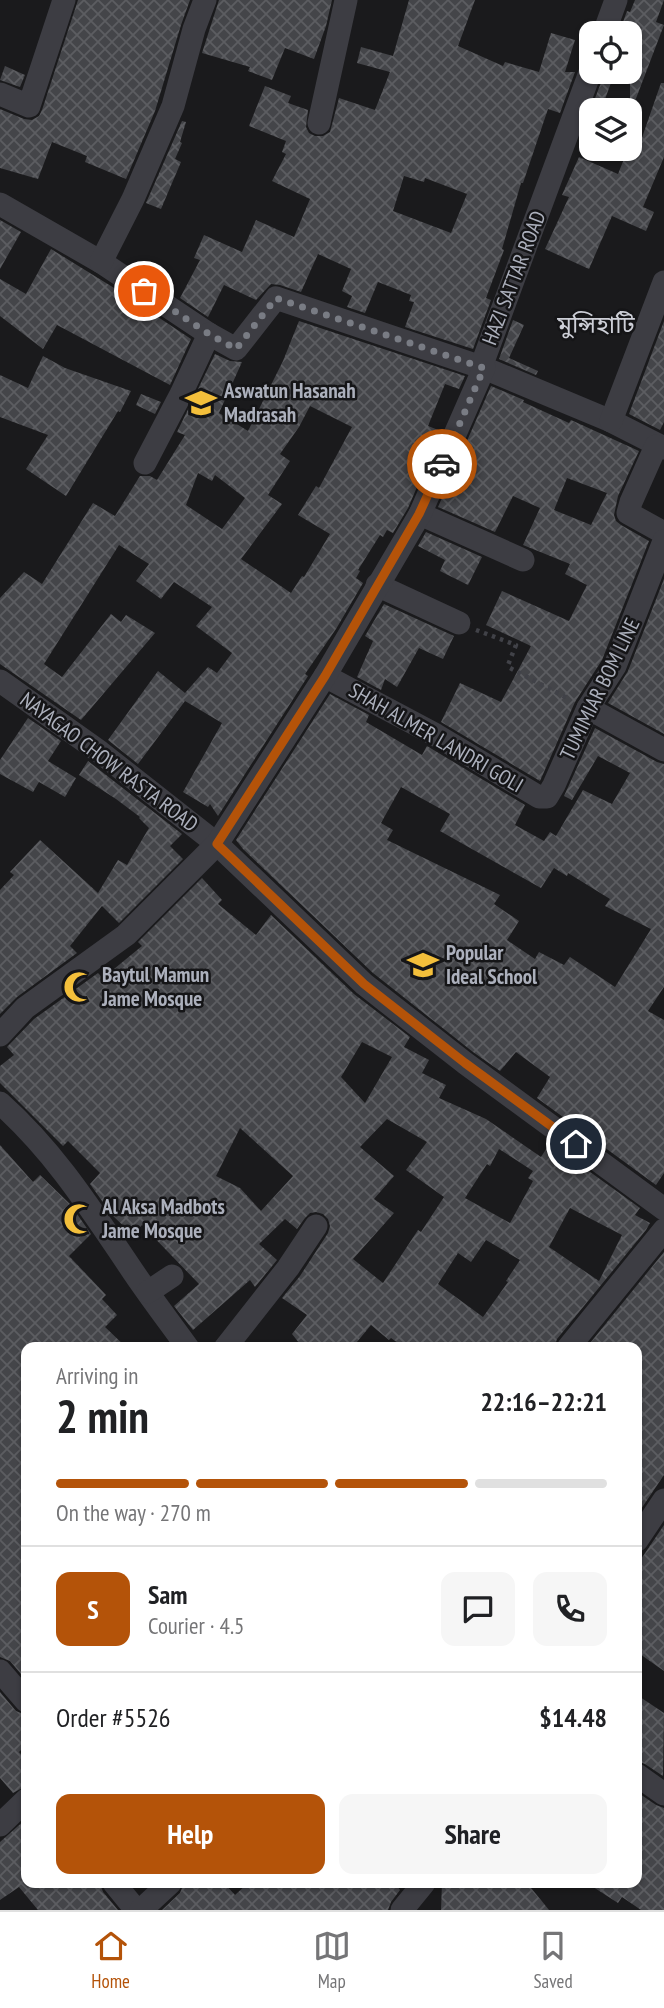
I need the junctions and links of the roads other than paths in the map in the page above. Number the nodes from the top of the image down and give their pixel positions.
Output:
1 (64, 0) edge
2 (205, 0) edge
3 (346, 0) edge
4 (616, 0) edge
5 (608, 21) edge
6 (586, 84) edge
7 (0, 94) edge
8 (319, 123) dead end
9 (0, 204) edge
10 (101, 262) junction
11 (664, 282) edge
12 (209, 334) junction
13 (483, 368) junction
14 (611, 421) junction
15 (660, 447) edge
16 (145, 463) dead end
17 (419, 514) junction
18 (664, 533) edge
19 (664, 541) edge
20 (523, 561) dead end
21 (377, 585) junction
22 (459, 623) road end
23 (325, 676) junction
24 (0, 681) edge
25 (588, 708) junction
26 (664, 750) edge
27 (547, 797) joint
28 (217, 844) junction
29 (0, 1035) edge
30 (0, 1103) edge
31 (664, 1209) edge
32 (316, 1226) dead end
33 (664, 1230) edge
34 (172, 1276) dead end
35 (148, 1292) junction
36 (184, 1342) edge
37 (230, 1342) edge
38 (573, 1342) edge
39 (661, 1511) edge
40 (642, 1534) edge
41 (3, 1681) edge
42 (21, 1697) edge
43 (642, 1779) edge
44 (664, 1794) edge
45 (21, 1805) edge
46 (0, 1825) edge
47 (118, 1888) edge
48 (164, 1888) edge
49 (420, 1888) edge
50 (138, 1910) edge
51 (402, 1910) edge

1 - 7 street
2 - 10 street
3 - 8 street
4 - 5 street
6 - 13 street, HAZI SATTAR ROAD
9 - 10 street
10 - 12 street
11 - 14 street
12 - 13 street
12 - 16 street
13 - 14 street
13 - 17 street, HAZI SATTAR ROAD
14 - 15 street
15 - 18 street
17 - 20 street
17 - 21 street, HAZI SATTAR ROAD
19 - 25 street, TUMIMIAR BOM LINE
21 - 22 street
21 - 23 street, HAZI SATTAR ROAD
23 - 27 street, SHAH ALMER LANDRI GOLI
23 - 28 street, HAZI SATTAR ROAD
24 - 28 street, NAYAGAO CHOW RASTA ROAD
25 - 26 street
25 - 27 street, TUMIMIAR BOM LINE
28 - 29 street, HAZI SATTAR ROAD
28 - 31 street, NAYAGAO CHOW RASTA ROAD
30 - 35 street
32 - 37 street
33 - 38 street
34 - 35 street
35 - 36 street
39 - 40 street
41 - 42 street
43 - 44 street
45 - 46 street
47 - 50 street
48 - 50 street
49 - 51 street

